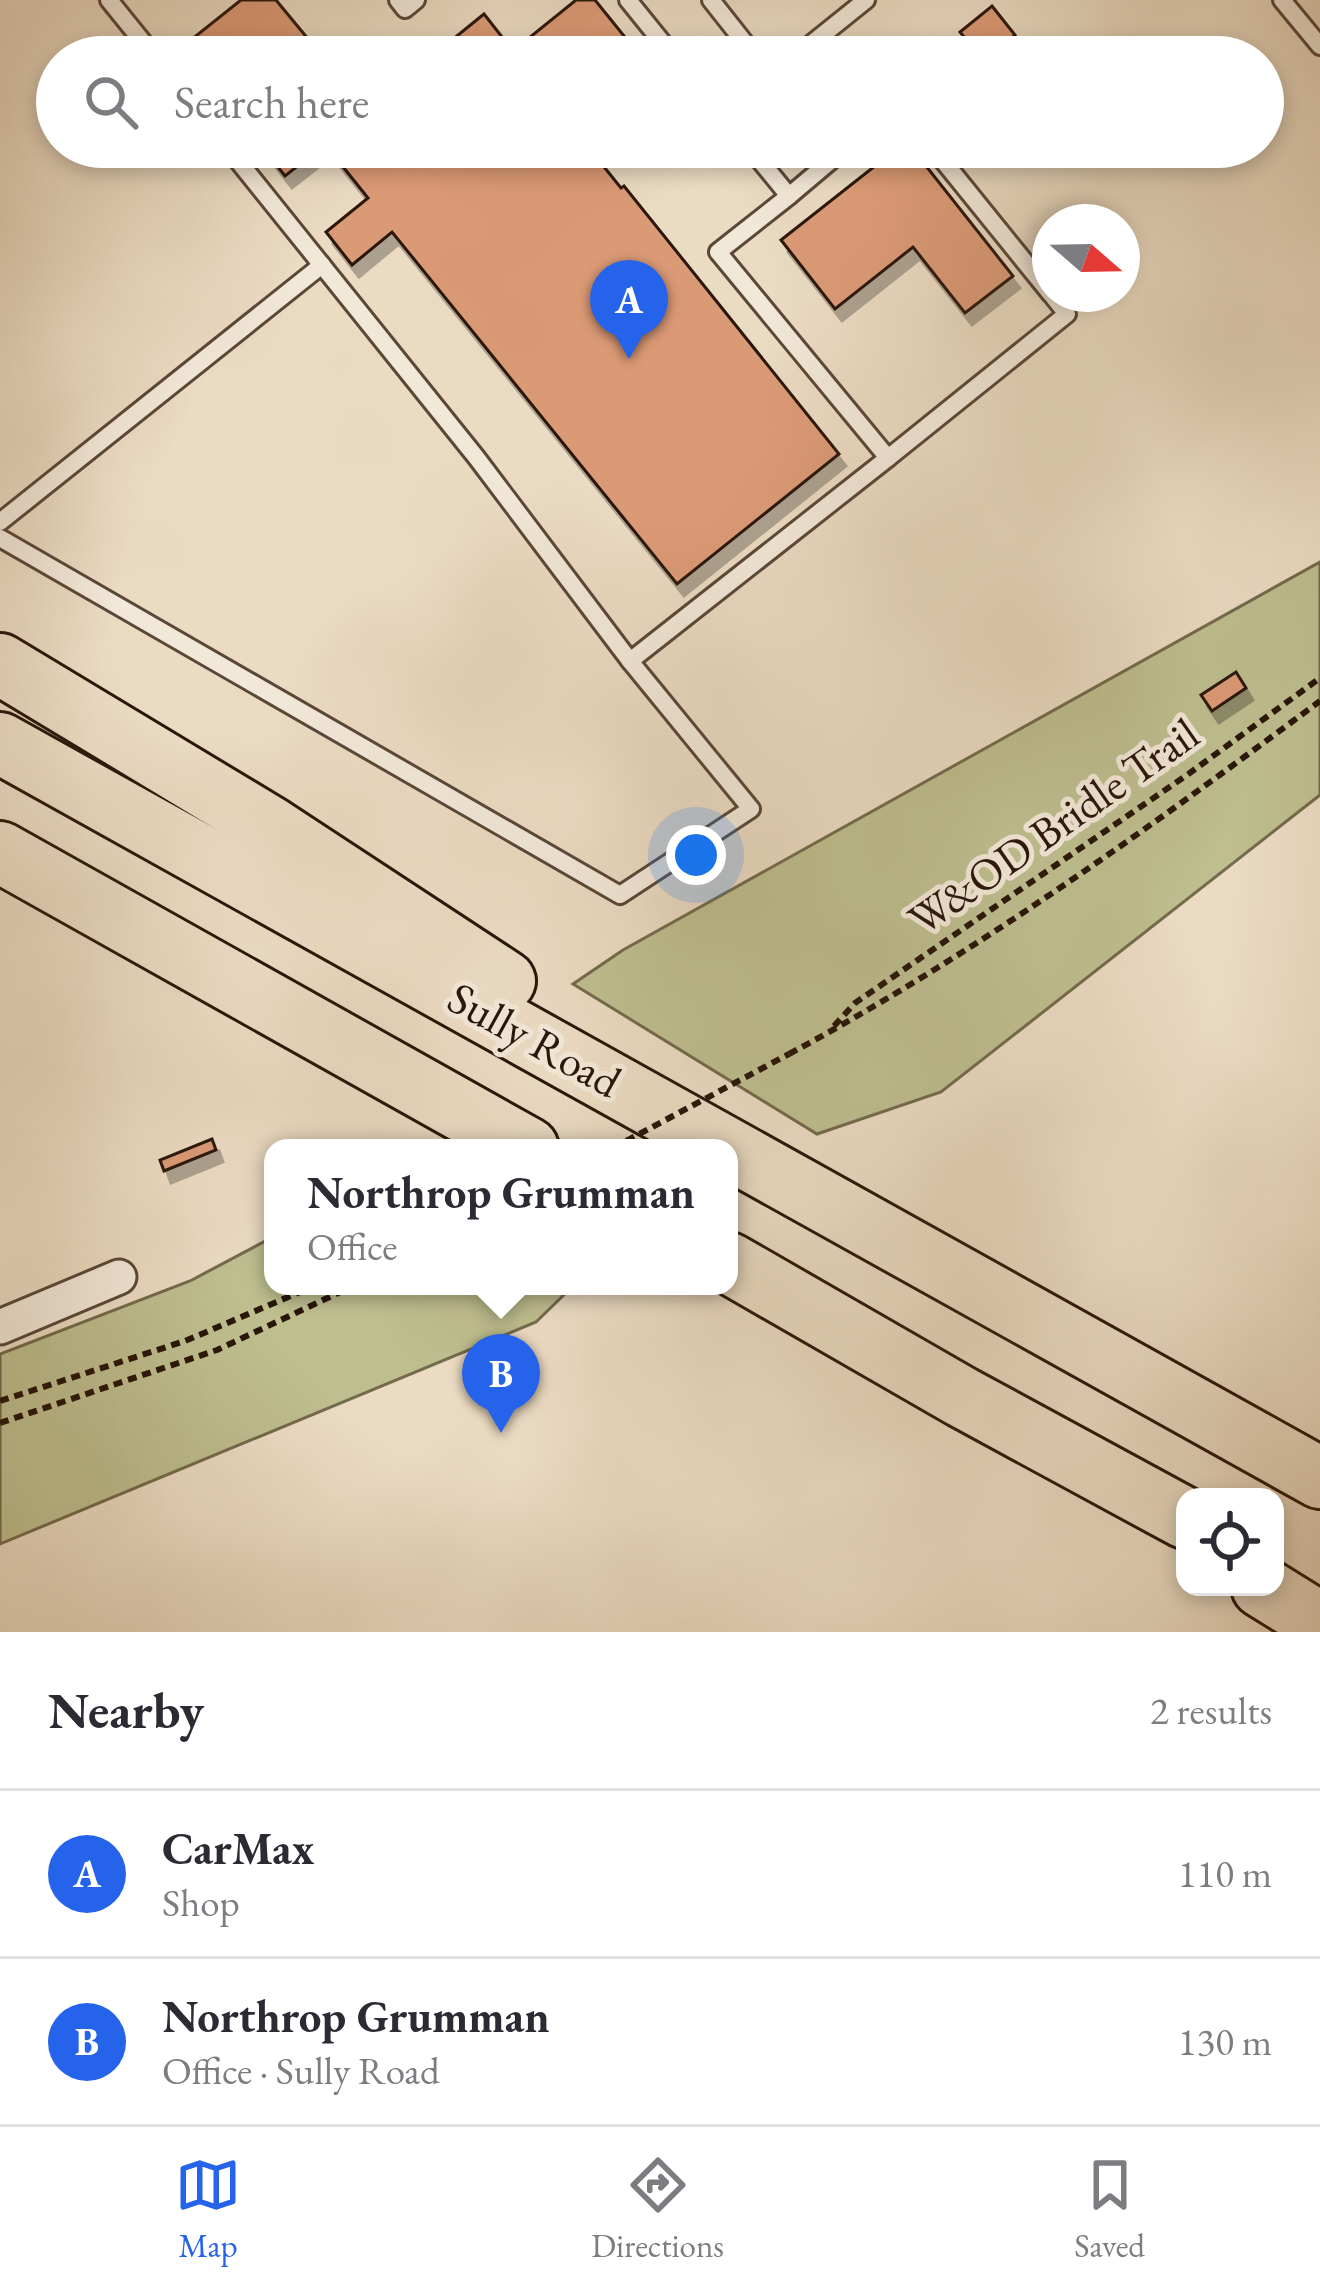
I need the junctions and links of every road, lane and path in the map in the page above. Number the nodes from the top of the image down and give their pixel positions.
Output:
1 (109, 0) edge
2 (398, 0) edge
3 (416, 0) edge
4 (628, 0) edge
5 (711, 0) edge
6 (866, 0) edge
7 (1282, 0) edge
8 (137, 36) edge
9 (657, 36) edge
10 (739, 36) edge
11 (821, 36) edge
12 (1320, 46) edge
13 (244, 168) edge
14 (766, 168) edge
15 (822, 168) edge
16 (949, 168) edge
17 (789, 196) junction
18 (322, 265) junction
19 (1032, 270) edge
20 (1065, 312) edge
21 (888, 458) junction
22 (0, 522) edge
23 (0, 538) edge
24 (630, 661) junction
25 (0, 664) edge
26 (1320, 678) edge
27 (1320, 701) edge
28 (0, 743) edge
29 (0, 853) edge
30 (827, 1033) junction
31 (512, 1139) edge
32 (630, 1139) edge
33 (711, 1139) edge
34 (736, 1139) edge
35 (738, 1140) edge
36 (738, 1154) edge
37 (847, 1215) junction
38 (738, 1269) edge
39 (119, 1277) dead end
40 (293, 1295) edge
41 (334, 1295) edge
42 (0, 1327) edge
43 (962, 1397) junction
44 (0, 1401) edge
45 (0, 1423) edge
46 (1320, 1478) edge
47 (1176, 1513) edge
48 (1176, 1534) edge
49 (1284, 1572) edge
50 (1320, 1592) edge
51 (1276, 1596) edge
52 (1320, 1623) edge

1 - 8 lane
2 - 3 lane
4 - 9 lane
5 - 10 lane
6 - 11 lane
7 - 12 lane
13 - 18 lane
14 - 17 lane
15 - 17 lane
16 - 19 lane
17 - 21 lane
18 - 22 lane
18 - 24 lane
20 - 21 lane
21 - 24 lane
23 - 24 lane
25 - 34 highway
26 - 30 path, W&OD Bridle Trail
27 - 30 path
28 - 33 highway, Sully Road
29 - 31 highway
30 - 32 path, bridge
35 - 37 highway
36 - 37 highway, Sully Road
37 - 46 highway, Sully Road
38 - 43 highway
39 - 42 street
40 - 44 path
41 - 45 path
43 - 47 highway
43 - 48 highway
49 - 50 highway
51 - 52 highway

